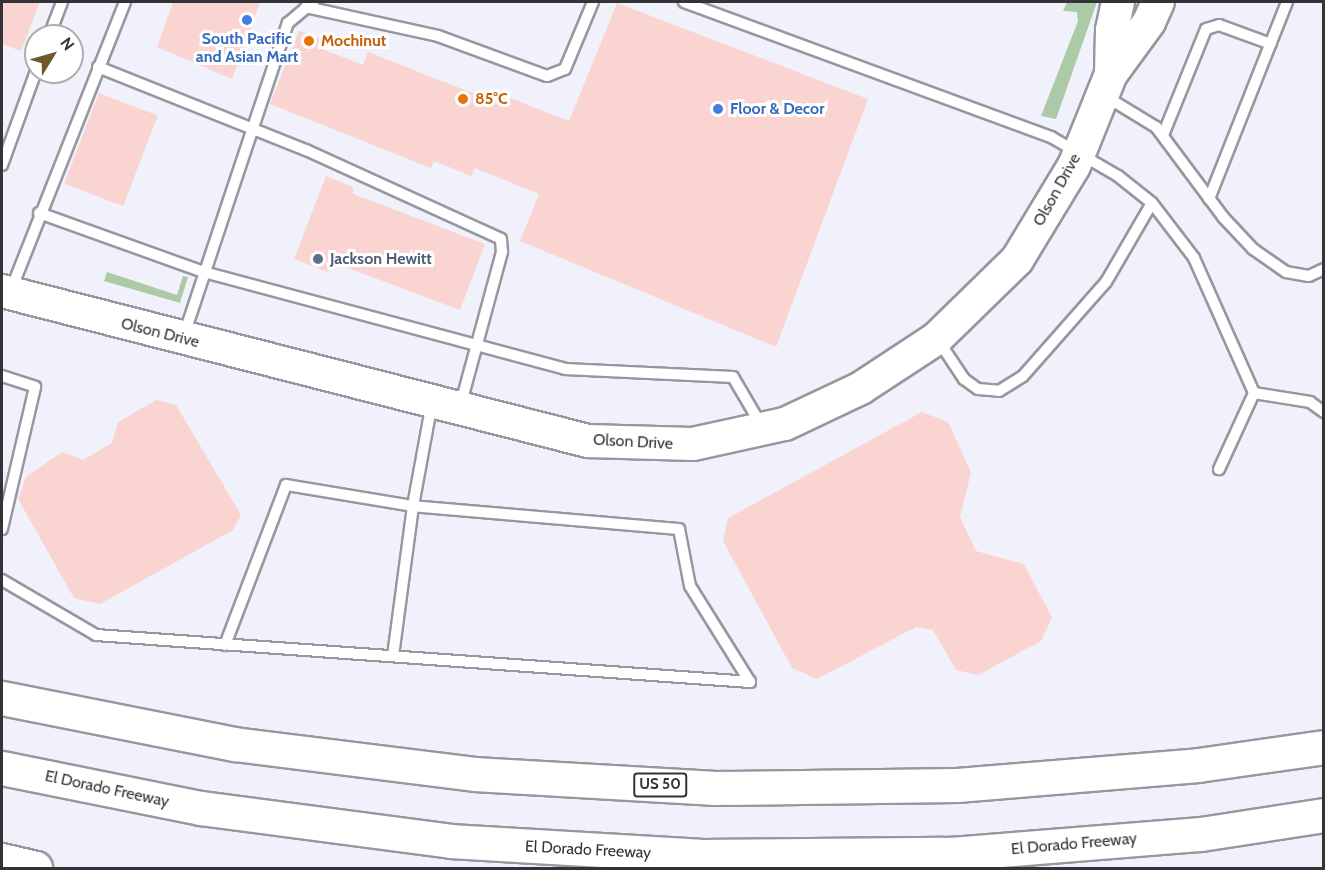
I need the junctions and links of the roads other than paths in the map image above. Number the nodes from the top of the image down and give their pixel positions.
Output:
1 (62, 2) edge
2 (125, 2) edge
3 (593, 2) edge
4 (684, 2) edge
5 (1138, 2) edge
6 (1158, 2) edge
7 (1287, 2) edge
8 (310, 4) edge
9 (1115, 16) edge
10 (54, 24) edge
11 (1271, 44) junction
12 (98, 67) junction
13 (31, 84) edge
14 (1107, 84) junction
15 (252, 127) junction
16 (1163, 135) junction
17 (1080, 151) junction
18 (2, 165) edge
19 (1209, 199) junction
20 (1152, 203) junction
21 (39, 213) junction
22 (1323, 269) edge
23 (204, 272) junction
24 (5, 292) edge
25 (937, 338) junction
26 (183, 339) junction
27 (477, 345) junction
28 (2, 376) edge
29 (1254, 393) junction
30 (446, 405) junction
31 (1323, 411) edge
32 (763, 429) junction
33 (1219, 469) dead end
34 (413, 506) junction
35 (2, 529) edge
36 (2, 580) edge
37 (225, 645) junction
38 (393, 656) junction
39 (2, 698) edge
40 (1323, 747) edge
41 (2, 768) edge
42 (1323, 815) edge
43 (2, 860) edge
44 (36, 868) edge

1 - 10 lane
2 - 12 lane
3 - 8 lane
4 - 17 lane
5 - 9 street
6 - 14 street, Olson Drive
7 - 11 lane
8 - 15 lane
9 - 14 street, Olson Drive
11 - 16 lane
11 - 19 lane
12 - 15 lane
12 - 21 lane
13 - 18 lane
14 - 16 lane
14 - 17 street, Olson Drive
15 - 23 lane
15 - 27 lane
16 - 19 lane
17 - 20 lane
17 - 25 street, Olson Drive
19 - 22 lane
20 - 25 lane
20 - 29 lane
21 - 23 lane
21 - 24 lane
23 - 26 lane
23 - 27 lane
24 - 26 street, Olson Drive
25 - 32 street, Olson Drive
26 - 30 street, Olson Drive
27 - 30 lane
27 - 32 lane
28 - 35 lane
29 - 31 lane
29 - 33 lane
30 - 32 street, Olson Drive
30 - 34 lane
34 - 37 lane
34 - 38 lane
34 - 38 lane
36 - 37 lane
37 - 38 lane
39 - 40 highway, US 50
41 - 42 highway, El Dorado Freeway
43 - 44 street

